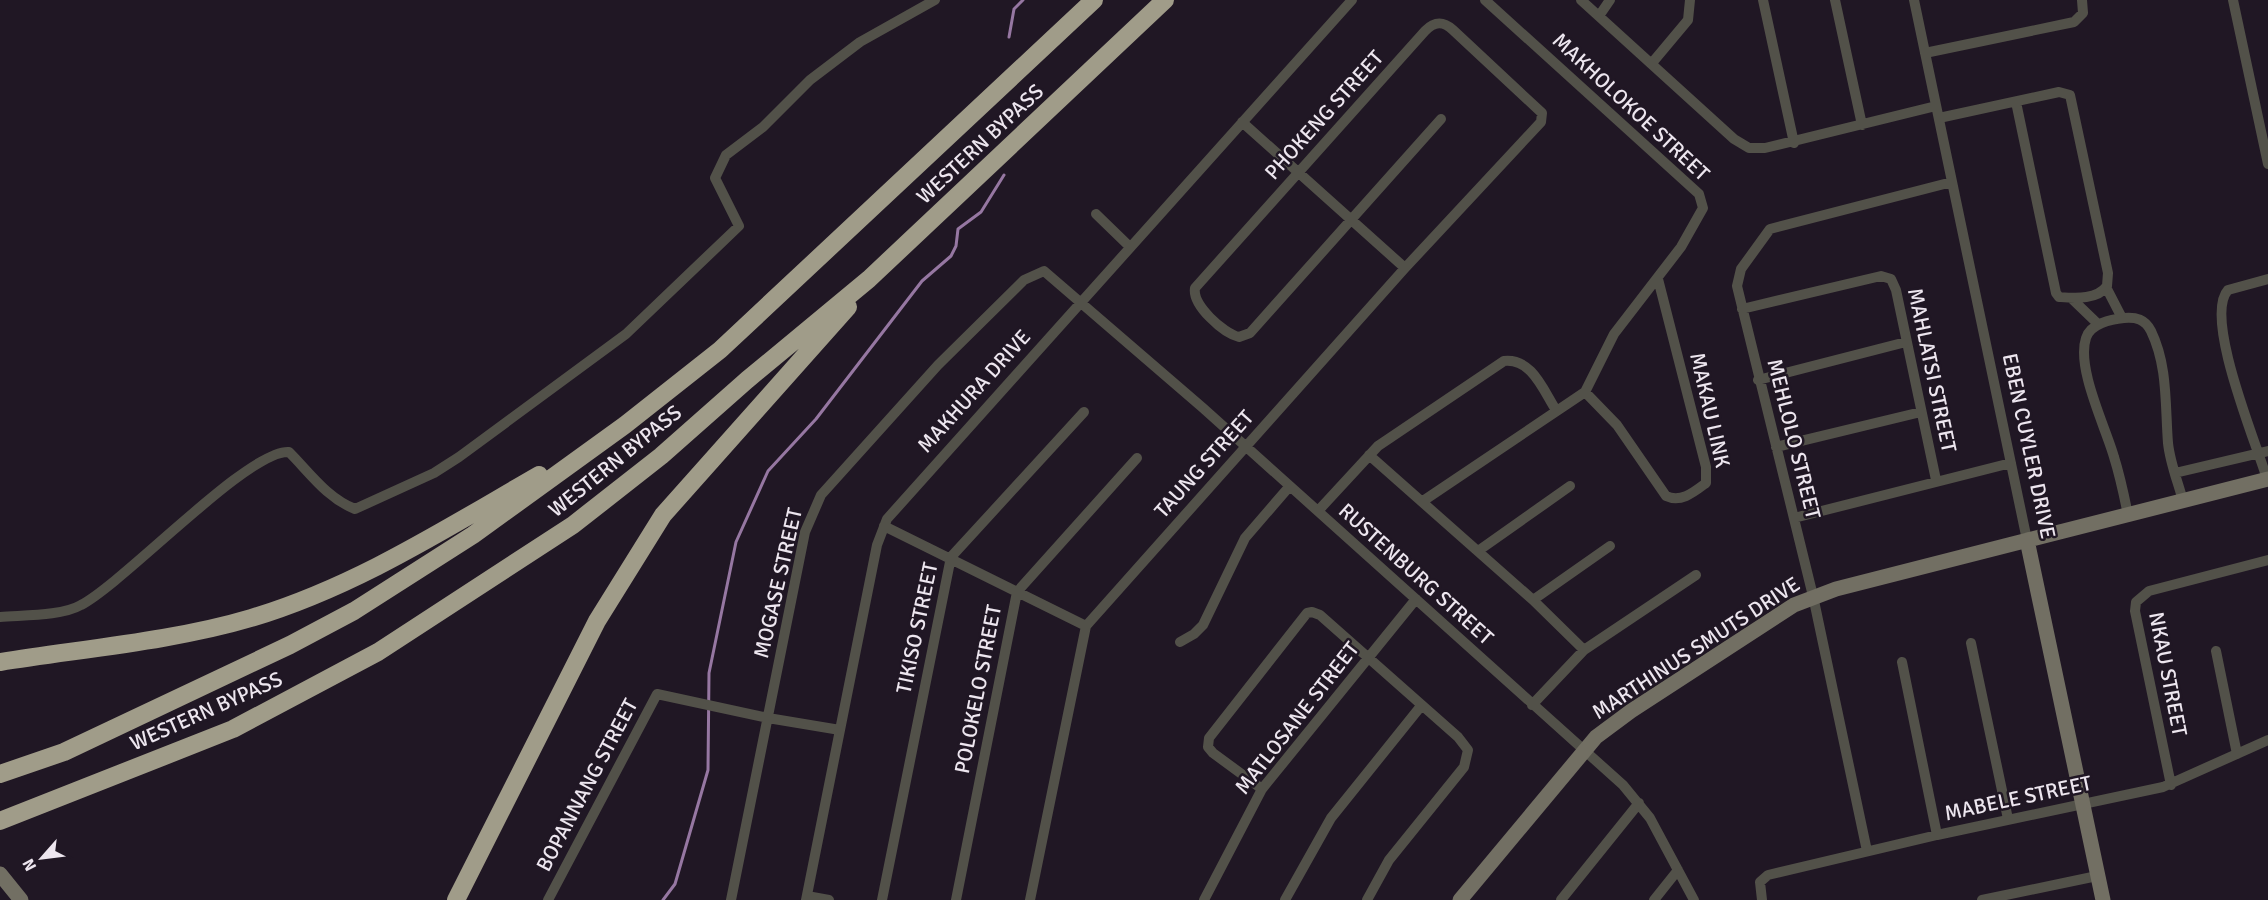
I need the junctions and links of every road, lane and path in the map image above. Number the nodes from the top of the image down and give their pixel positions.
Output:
1 (934, 0) edge
2 (1094, 0) edge
3 (1165, 0) edge
4 (1352, 0) edge
5 (1485, 0) edge
6 (1581, 0) edge
7 (1610, 0) edge
8 (1690, 0) edge
9 (1763, 0) edge
10 (1835, 0) edge
11 (1914, 0) edge
12 (2082, 0) edge
13 (2233, 0) edge
14 (1599, 16) junction
15 (1925, 53) junction
16 (1652, 63) junction
17 (2016, 102) junction
18 (1936, 106) junction
19 (1939, 118) junction
20 (1441, 119) dead end
21 (1242, 122) junction
22 (1541, 122) joint
23 (1862, 125) junction
24 (1794, 143) junction
25 (2268, 164) edge
26 (1299, 172) junction
27 (1952, 182) junction
28 (1096, 214) dead end
29 (1353, 221) junction
30 (1130, 247) junction
31 (1405, 268) junction
32 (869, 279) junction
33 (1658, 279) junction
34 (2268, 279) edge
35 (2106, 287) junction
36 (2071, 298) junction
37 (1082, 301) junction
38 (1742, 309) junction
39 (2122, 318) junction
40 (2098, 324) junction
41 (1906, 342) junction
42 (1758, 380) junction
43 (1585, 392) junction
44 (1557, 410) junction
45 (1084, 412) dead end
46 (1921, 412) junction
47 (625, 425) junction
48 (1246, 447) junction
49 (1776, 447) junction
50 (2264, 452) edge
51 (1369, 455) junction
52 (1137, 458) dead end
53 (2011, 463) junction
54 (2175, 473) junction
55 (2268, 479) edge
56 (1936, 480) junction
57 (1570, 486) dead end
58 (1289, 487) junction
59 (1423, 501) junction
60 (2183, 501) junction
61 (1318, 511) junction
62 (2128, 515) junction
63 (1794, 518) junction
64 (884, 526) junction
65 (2027, 540) junction
66 (1610, 546) dead end
67 (1478, 551) junction
68 (951, 557) junction
69 (2268, 560) edge
70 (1695, 575) dead end
71 (1017, 592) junction
72 (1813, 596) junction
73 (1416, 599) junction
74 (1533, 600) junction
75 (0, 617) edge
76 (1086, 626) junction
77 (1180, 642) dead end
78 (1971, 643) dead end
79 (1584, 650) junction
80 (2216, 651) dead end
81 (1368, 658) junction
82 (0, 662) edge
83 (1902, 662) dead end
84 (1532, 705) junction
85 (1421, 706) junction
86 (768, 718) junction
87 (840, 730) junction
88 (2268, 740) edge
89 (1584, 750) junction
90 (2237, 754) junction
91 (0, 774) edge
92 (2171, 785) junction
93 (1262, 789) junction
94 (1639, 803) junction
95 (2083, 805) junction
96 (2008, 819) junction
97 (0, 821) edge
98 (1937, 834) junction
99 (1867, 851) junction
100 (1678, 870) junction
101 (0, 874) edge
102 (2097, 876) junction
103 (806, 898) edge
104 (21, 900) edge
105 (458, 900) edge
106 (548, 900) edge
107 (731, 900) edge
108 (829, 900) edge
109 (882, 900) edge
110 (956, 900) edge
111 (1030, 900) edge
112 (1204, 900) edge
113 (1286, 900) edge
114 (1367, 900) edge
115 (1460, 900) edge
116 (1561, 900) edge
117 (1653, 900) edge
118 (1694, 900) edge
119 (1762, 900) edge
120 (1982, 900) edge
121 (2103, 900) edge

1 - 75 street
2 - 47 highway, WESTERN BYPASS
3 - 32 highway, WESTERN BYPASS
4 - 21 street, MAKHURA DRIVE
5 - 33 street, MAKHOLOKOE STREET
6 - 14 street
7 - 14 street
8 - 16 street
9 - 24 street
10 - 23 street
11 - 15 street, EBEN CUYLER DRIVE
12 - 15 street
13 - 25 street
14 - 16 street
15 - 18 street, EBEN CUYLER DRIVE
16 - 24 street
17 - 19 street
17 - 35 street
17 - 36 street
18 - 19 street, EBEN CUYLER DRIVE
18 - 23 street
19 - 27 street, EBEN CUYLER DRIVE
20 - 29 street
21 - 26 street
21 - 30 street, MAKHURA DRIVE
22 - 26 street, PHOKENG STREET
22 - 31 street, TAUNG STREET
23 - 24 street
26 - 29 street
26 - 29 street, PHOKENG STREET
27 - 38 street, MEHLOLO STREET
27 - 53 street, EBEN CUYLER DRIVE
28 - 30 street
29 - 31 street
30 - 37 street, MAKHURA DRIVE
31 - 48 street, TAUNG STREET
32 - 97 highway, WESTERN BYPASS
32 - 105 highway
33 - 43 street, MAKHOLOKOE STREET
33 - 43 street, MAKAU LINK
34 - 50 street
35 - 36 street
35 - 39 street
36 - 40 street
37 - 48 street, RUSTENBURG STREET
37 - 64 street, MAKHURA DRIVE
37 - 86 street, MOGASE STREET
38 - 41 street, MAHLATSI STREET
38 - 42 street, MEHLOLO STREET
39 - 40 street
39 - 54 street
40 - 62 street
41 - 42 street
41 - 46 street, MAHLATSI STREET
42 - 49 street, MEHLOLO STREET
43 - 44 street
44 - 51 street
44 - 59 street
45 - 68 street, TIKISO STREET
46 - 49 street
46 - 56 street, MAHLATSI STREET
47 - 82 highway
47 - 91 highway, WESTERN BYPASS
48 - 58 street, RUSTENBURG STREET
48 - 76 street, TAUNG STREET
49 - 63 street, MEHLOLO STREET
50 - 54 street
50 - 55 street
51 - 59 street
51 - 61 street
52 - 71 street, POLOKELO STREET
53 - 56 street
53 - 65 street, EBEN CUYLER DRIVE
54 - 60 street
55 - 60 street, MARTHINUS SMUTS DRIVE
56 - 63 street
57 - 67 street
58 - 61 street, RUSTENBURG STREET
58 - 77 street
59 - 67 street
60 - 62 street, MARTHINUS SMUTS DRIVE
61 - 73 street, RUSTENBURG STREET
62 - 65 street, MARTHINUS SMUTS DRIVE
63 - 72 street, MEHLOLO STREET
64 - 68 street
64 - 87 street, MAKHURA DRIVE
65 - 72 street, MARTHINUS SMUTS DRIVE
65 - 95 street, EBEN CUYLER DRIVE
66 - 74 street
67 - 74 street
68 - 71 street
68 - 109 street, TIKISO STREET
69 - 92 street, NKAU STREET
70 - 79 street
71 - 76 street
71 - 110 street, POLOKELO STREET
72 - 89 street, MARTHINUS SMUTS DRIVE
72 - 99 street, MEHLOLO STREET
73 - 81 street, MATLOSANE STREET
73 - 84 street, RUSTENBURG STREET
74 - 79 street
76 - 111 street
78 - 96 street
79 - 84 street
80 - 90 street
81 - 85 street
81 - 93 street, MATLOSANE STREET
81 - 93 street
83 - 98 street
84 - 89 street, RUSTENBURG STREET
85 - 113 street
85 - 114 street
86 - 87 street, BOPANNANG STREET
86 - 106 street, BOPANNANG STREET
86 - 107 street, MOGASE STREET
87 - 103 street, MAKHURA DRIVE
88 - 90 street, MABELE STREET
89 - 94 street, RUSTENBURG STREET
89 - 115 street, MARTHINUS SMUTS DRIVE
90 - 92 street, MABELE STREET
92 - 95 street, MABELE STREET
93 - 112 street, MATLOSANE STREET
94 - 100 street, RUSTENBURG STREET
94 - 116 street
95 - 96 street, MABELE STREET
95 - 102 street, EBEN CUYLER DRIVE
96 - 98 street, MABELE STREET
98 - 99 street, MABELE STREET
99 - 119 street, MABELE STREET
100 - 117 street
100 - 118 street, RUSTENBURG STREET
101 - 104 street
102 - 120 street
102 - 121 street, EBEN CUYLER DRIVE
103 - 108 street

